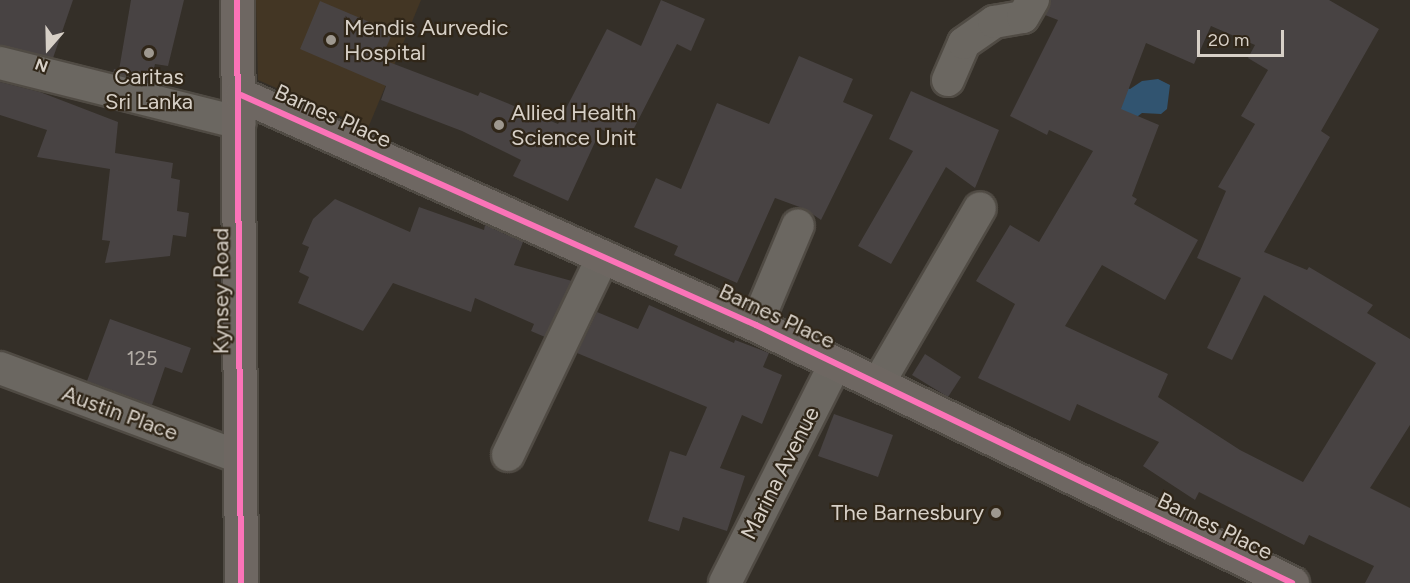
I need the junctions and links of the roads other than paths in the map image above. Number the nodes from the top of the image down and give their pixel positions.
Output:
1 (237, 0) edge
2 (1033, 0) edge
3 (0, 63) edge
4 (948, 80) dead end
5 (241, 109) junction
6 (980, 208) dead end
7 (798, 225) dead end
8 (603, 256) junction
9 (756, 325) junction
10 (835, 364) junction
11 (0, 368) edge
12 (878, 384) junction
13 (508, 455) dead end
14 (239, 457) junction
15 (1258, 576) edge
16 (241, 583) edge
17 (725, 583) edge
18 (1292, 583) edge

1 - 5 street, Kynsey Road
2 - 4 street
3 - 5 street
5 - 8 street, Barnes Place
5 - 14 street, Kynsey Road
6 - 12 street
7 - 9 street
8 - 9 street, Barnes Place
8 - 13 street
9 - 10 street, Barnes Place
10 - 12 street, Barnes Place
10 - 17 street, Marina Avenue
11 - 14 street, Austin Place
12 - 15 street, Barnes Place
14 - 16 street, Kynsey Road
15 - 18 street, Barnes Place

